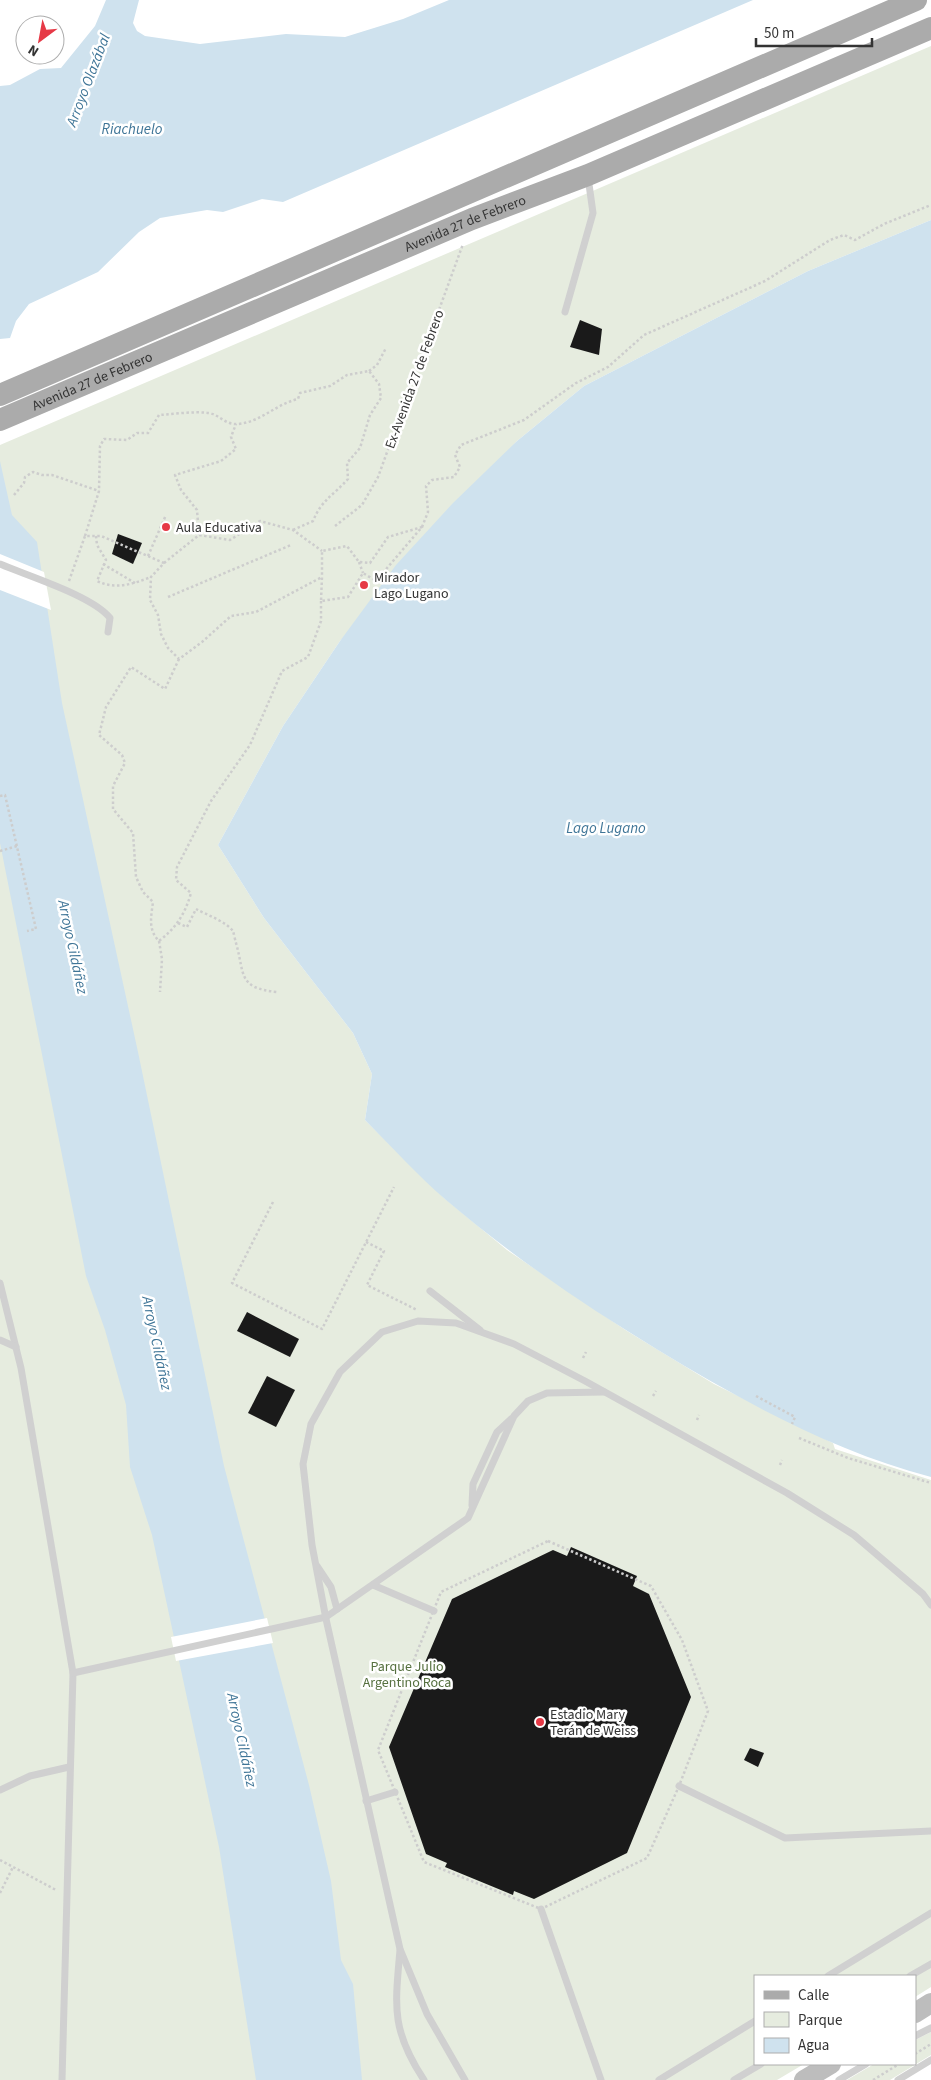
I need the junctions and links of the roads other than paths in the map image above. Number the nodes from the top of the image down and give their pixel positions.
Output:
1 (916, 0) edge
2 (931, 28) edge
3 (588, 175) junction
4 (565, 312) dead end
5 (10, 391) edge
6 (0, 420) edge
7 (0, 564) edge
8 (108, 632) dead end
9 (0, 1283) edge
10 (430, 1291) road end
11 (487, 1335) junction
12 (0, 1340) edge
13 (16, 1347) junction
14 (605, 1392) junction
15 (316, 1564) junction
16 (373, 1585) junction
17 (931, 1605) edge
18 (337, 1609) junction
19 (434, 1611) road end
20 (326, 1617) junction
21 (73, 1673) junction
22 (69, 1767) junction
23 (679, 1786) road end
24 (0, 1790) edge
25 (395, 1792) road end
26 (366, 1801) junction
27 (931, 1831) edge
28 (541, 1909) road end
29 (931, 1913) edge
30 (400, 1949) junction
31 (931, 1964) edge
32 (830, 1975) edge
33 (912, 1975) edge
34 (931, 2003) edge
35 (916, 2012) edge
36 (754, 2022) edge
37 (931, 2028) edge
38 (916, 2036) edge
39 (931, 2060) edge
40 (760, 2065) edge
41 (829, 2065) edge
42 (864, 2065) edge
43 (62, 2080) edge
44 (424, 2080) edge
45 (465, 2080) edge
46 (601, 2080) edge
47 (659, 2080) edge
48 (734, 2080) edge
49 (804, 2080) edge
50 (839, 2080) edge
51 (898, 2080) edge

1 - 5 main road, Avenida 27 de Febrero
2 - 3 main road, Avenida 27 de Febrero
3 - 4 lane
3 - 6 main road, Avenida 27 de Febrero
7 - 8 lane
9 - 13 lane
10 - 11 lane
11 - 14 lane
11 - 15 lane
12 - 13 lane
13 - 21 lane
14 - 16 lane
14 - 17 lane
15 - 18 lane
15 - 20 lane
16 - 18 lane
16 - 19 lane
18 - 20 lane
20 - 21 lane
20 - 26 lane
21 - 22 lane
22 - 24 lane
22 - 43 lane
23 - 27 lane
25 - 26 lane
26 - 30 lane
28 - 46 lane
29 - 32 lane
30 - 44 lane
30 - 45 lane
31 - 33 lane
34 - 35 main road
36 - 47 lane
37 - 38 lane
39 - 51 lane
40 - 48 lane
41 - 49 main road
42 - 50 lane

